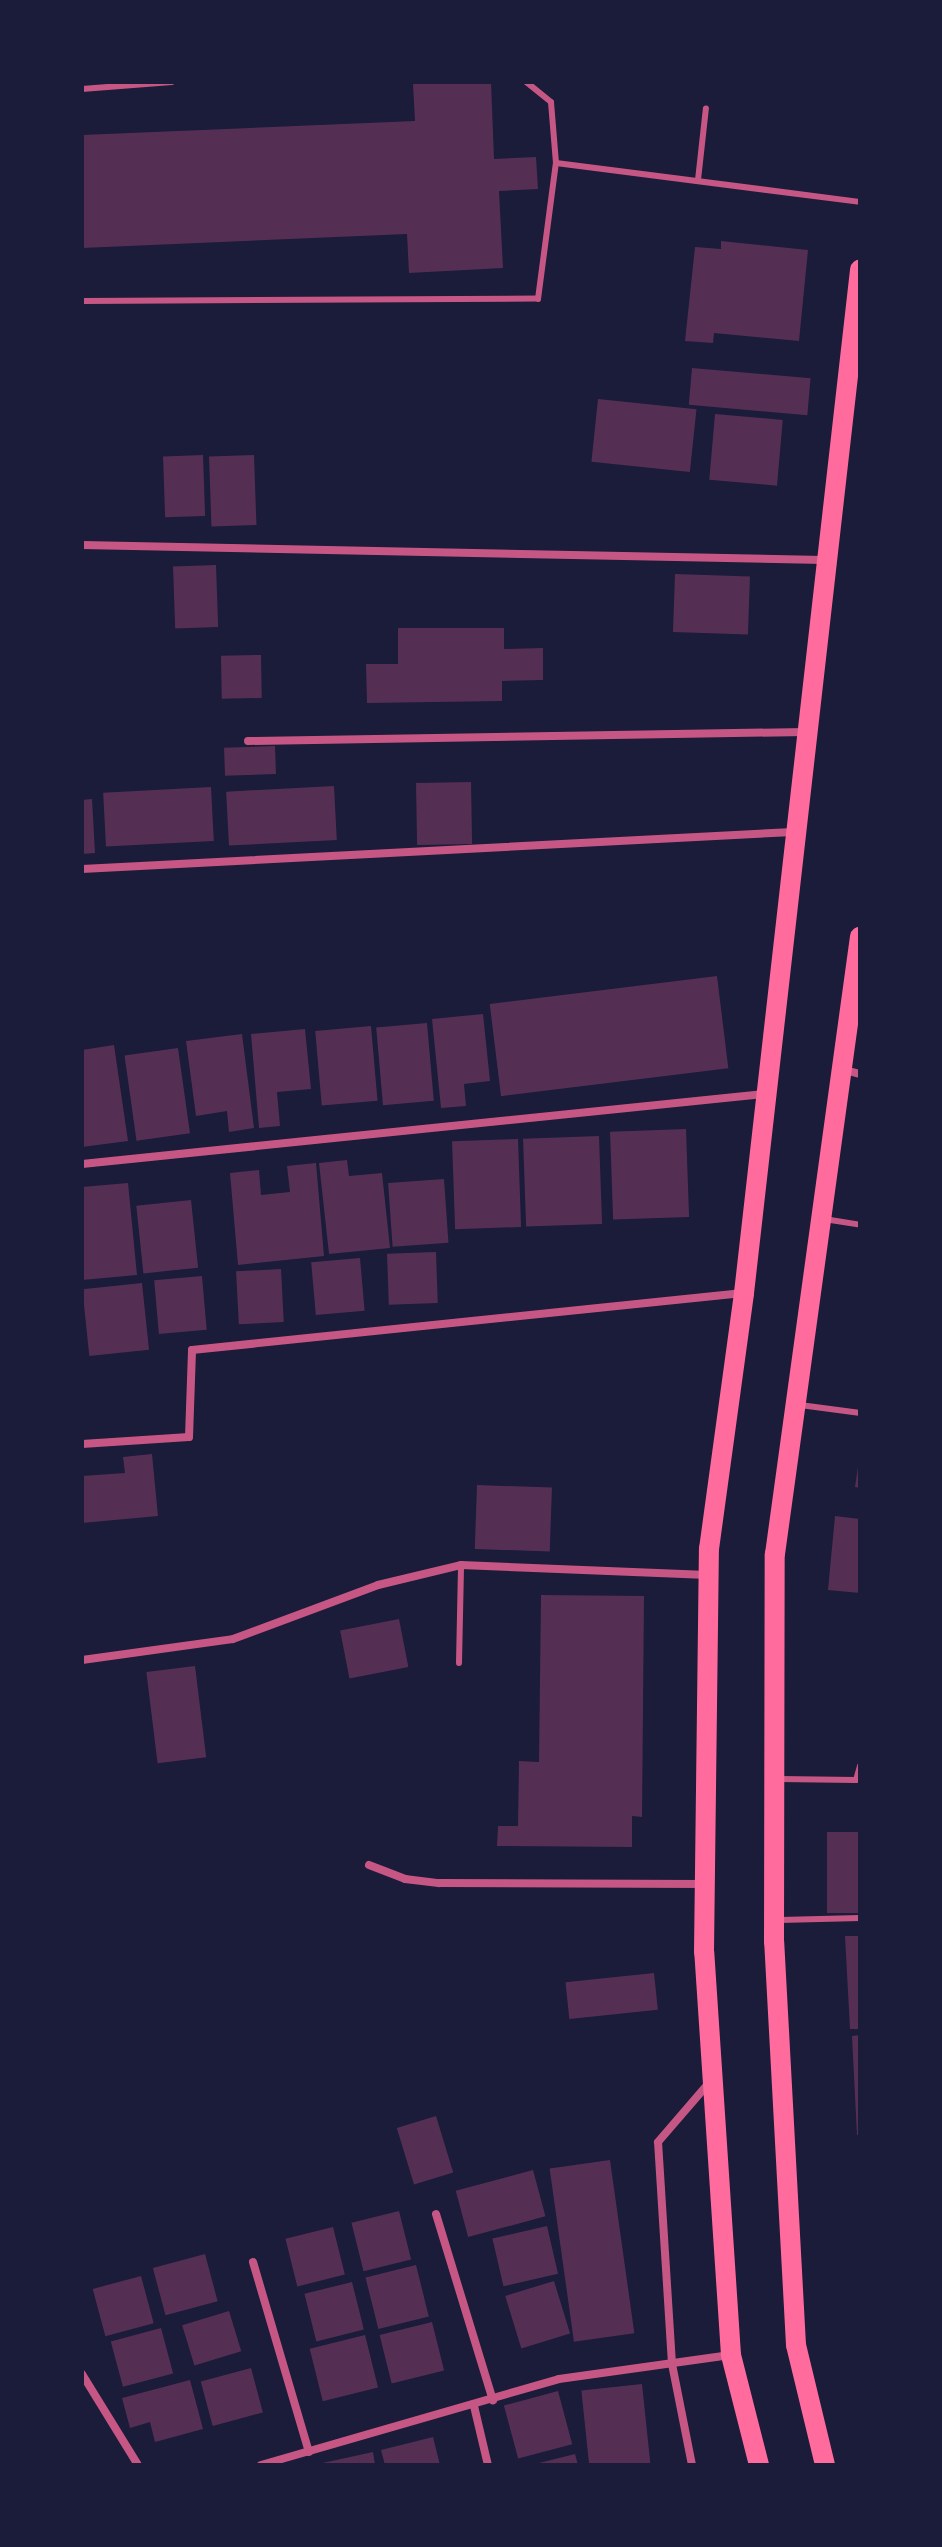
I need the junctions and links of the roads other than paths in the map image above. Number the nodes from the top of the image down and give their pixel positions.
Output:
1 (172, 82) edge
2 (526, 82) edge
3 (82, 89) edge
4 (706, 108) dead end
5 (556, 163) junction
6 (698, 180) junction
7 (860, 202) edge
8 (860, 270) edge
9 (82, 301) edge
10 (82, 545) edge
11 (824, 560) junction
12 (805, 732) junction
13 (248, 741) dead end
14 (793, 832) junction
15 (82, 869) edge
16 (860, 937) edge
17 (851, 1071) edge
18 (764, 1094) junction
19 (82, 1164) edge
20 (821, 1219) junction
21 (860, 1225) edge
22 (744, 1293) junction
23 (795, 1404) junction
24 (860, 1413) edge
25 (82, 1444) edge
26 (461, 1565) junction
27 (709, 1575) junction
28 (82, 1660) edge
29 (459, 1663) dead end
30 (860, 1766) edge
31 (774, 1779) junction
32 (858, 1781) edge
33 (369, 1865) dead end
34 (705, 1884) junction
35 (860, 1918) edge
36 (774, 1920) junction
37 (712, 2079) junction
38 (436, 2214) dead end
39 (253, 2262) dead end
40 (731, 2355) junction
41 (672, 2364) junction
42 (82, 2374) edge
43 (493, 2401) junction
44 (474, 2406) junction
45 (309, 2452) junction
46 (286, 2462) edge
47 (138, 2465) edge
48 (261, 2465) edge
49 (488, 2465) edge
50 (692, 2465) edge
51 (759, 2465) edge
52 (825, 2465) edge

1 - 3 lane
2 - 5 lane
4 - 6 lane
5 - 6 lane
5 - 9 lane
6 - 7 lane
8 - 11 main road
10 - 11 street
11 - 12 main road
12 - 13 street
12 - 14 main road
14 - 15 street
14 - 18 main road
16 - 17 main road
17 - 20 main road
18 - 19 street
18 - 22 main road
20 - 21 lane
20 - 23 main road
22 - 25 street
22 - 27 main road
23 - 24 lane
23 - 31 main road
26 - 27 street
26 - 28 street
26 - 29 lane
27 - 34 main road
30 - 32 lane
31 - 32 lane
31 - 36 main road
33 - 34 street
34 - 37 main road
35 - 36 lane
36 - 52 main road
37 - 40 main road
37 - 41 street
38 - 43 street
39 - 45 street
40 - 41 street
40 - 51 main road
41 - 43 street
41 - 50 street
42 - 47 street
43 - 44 street
44 - 45 street
44 - 49 street
45 - 46 street
46 - 48 street

